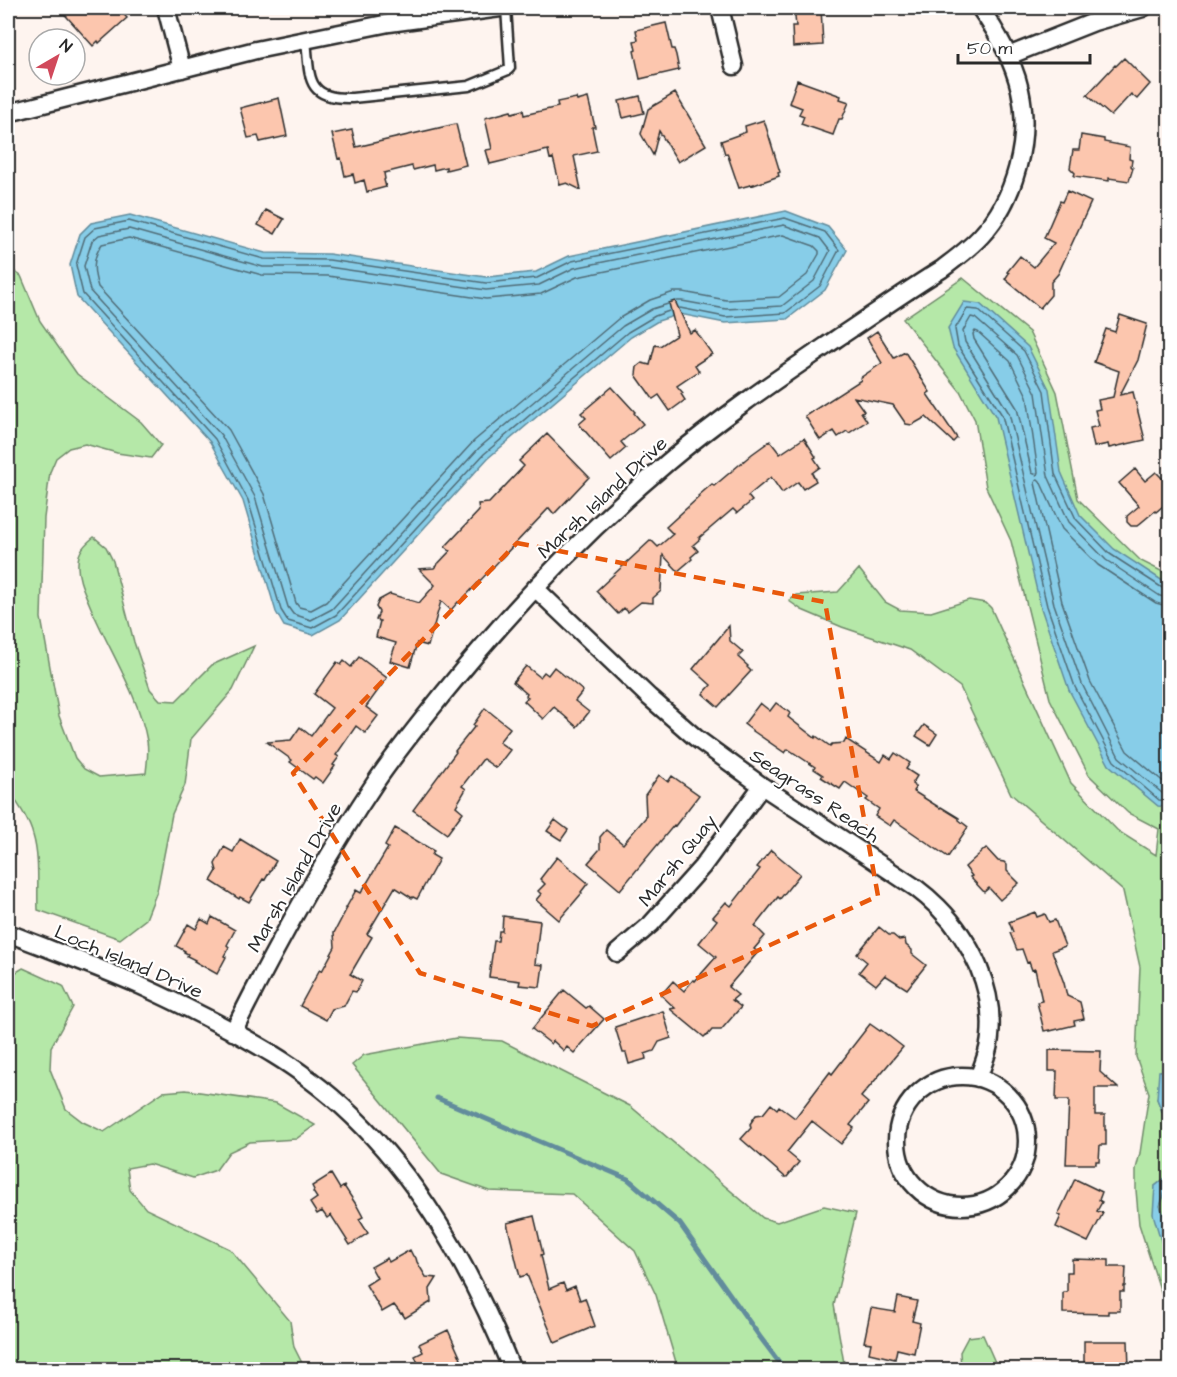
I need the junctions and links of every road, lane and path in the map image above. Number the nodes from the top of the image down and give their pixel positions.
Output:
1 (166, 8) edge
2 (500, 8) edge
3 (506, 8) edge
4 (720, 8) edge
5 (980, 8) edge
6 (1143, 8) edge
7 (436, 12) edge
8 (306, 40) junction
9 (1008, 56) junction
10 (734, 66) dead end
11 (182, 69) junction
12 (8, 113) edge
13 (535, 588) junction
14 (762, 786) junction
15 (8, 933) edge
16 (617, 953) dead end
17 (233, 1032) junction
18 (978, 1078) junction
19 (512, 1370) edge

1 - 11 street
2 - 7 street
3 - 8 lane
4 - 10 street
5 - 9 street, Marsh Island Drive
6 - 9 street
7 - 8 street
8 - 11 street
9 - 13 street, Marsh Island Drive
11 - 12 street
13 - 14 street, Seagrass Reach
13 - 17 street, Marsh Island Drive
14 - 16 street, Marsh Quay
14 - 18 street, Seagrass Reach
15 - 17 street, Loch Island Drive
17 - 19 street, Loch Island Drive
18 - 18 street

